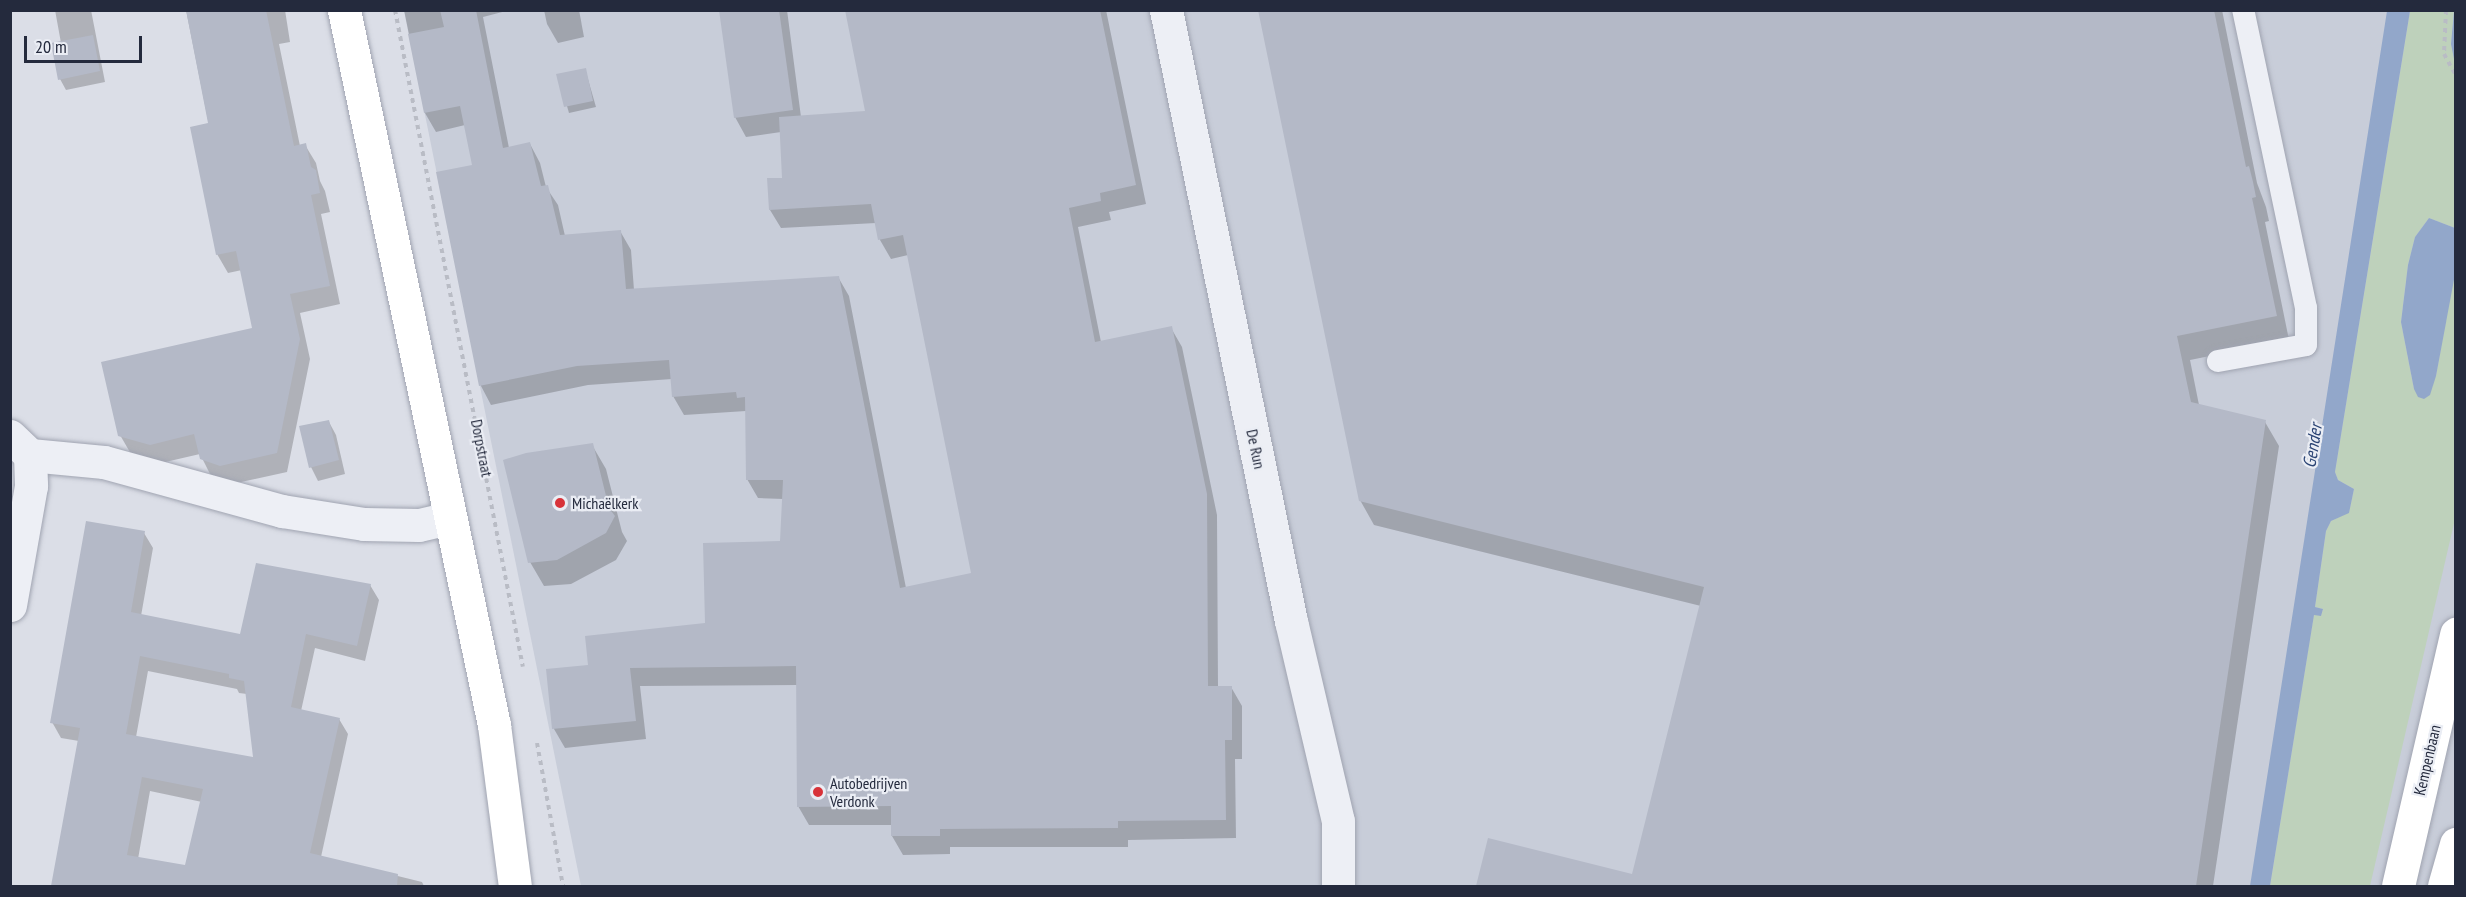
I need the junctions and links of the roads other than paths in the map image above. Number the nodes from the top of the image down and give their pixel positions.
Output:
1 (344, 10) edge
2 (1166, 10) edge
3 (2243, 10) edge
4 (2218, 361) dead end
5 (20, 446) edge
6 (449, 518) junction
7 (10, 605) edge
8 (2456, 634) edge
9 (2456, 844) edge
10 (515, 886) edge
11 (1338, 886) edge
12 (2398, 886) edge
13 (2444, 886) edge

1 - 6 street
2 - 11 street, De Run
3 - 4 lane
5 - 6 street
5 - 7 street
6 - 10 street
8 - 12 street, Kempenbaan
9 - 13 street

